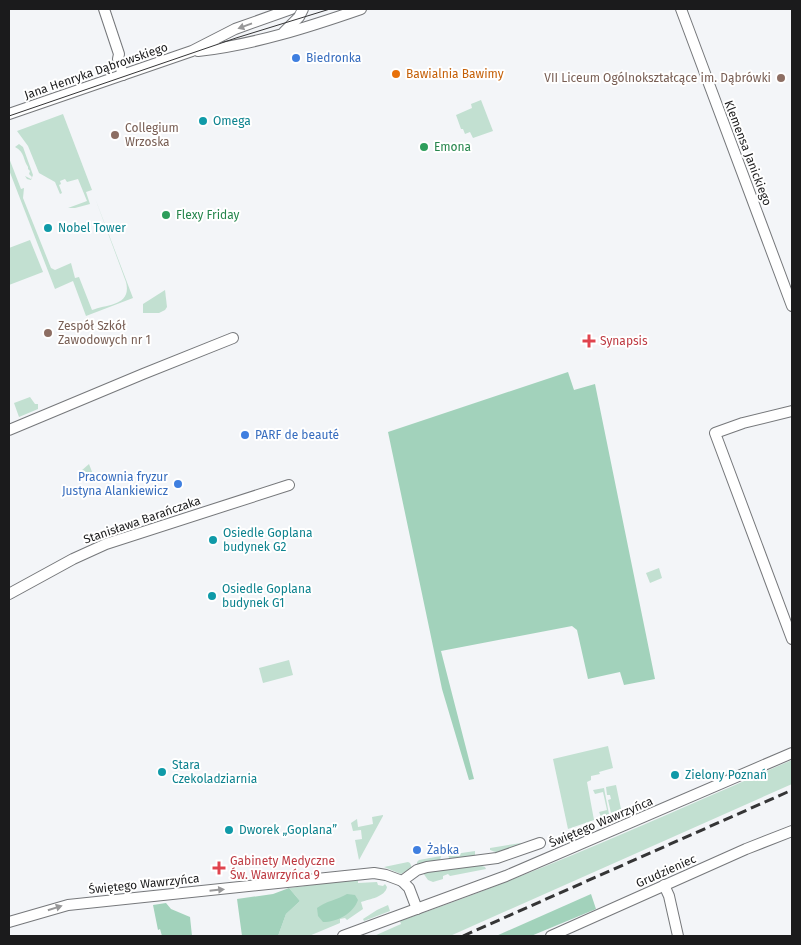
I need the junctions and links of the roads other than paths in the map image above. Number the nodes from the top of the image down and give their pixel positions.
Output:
1 (104, 9) edge
2 (291, 9) edge
3 (304, 9) edge
4 (361, 9) edge
5 (681, 9) edge
6 (327, 21) junction
7 (281, 34) junction
8 (192, 51) junction
9 (123, 75) junction
10 (9, 114) edge
11 (792, 306) edge
12 (234, 338) dead end
13 (792, 412) edge
14 (9, 430) edge
15 (289, 485) dead end
16 (9, 594) edge
17 (792, 639) edge
18 (792, 753) edge
19 (792, 831) edge
20 (540, 843) dead end
21 (402, 882) junction
22 (664, 885) junction
23 (417, 909) junction
24 (9, 922) edge
25 (344, 936) edge
26 (550, 936) edge
27 (678, 936) edge

1 - 9 street
2 -> 8 street, Jana Henryka Dąbrowskiego
3 - 6 street
3 - 7 street
4 - 6 street, Jana Henryka Dąbrowskiego
5 - 11 street, Klemensa Janickiego
6 - 7 street, Jana Henryka Dąbrowskiego
7 - 8 street, Jana Henryka Dąbrowskiego
8 - 9 street, Jana Henryka Dąbrowskiego
9 - 10 street, Jana Henryka Dąbrowskiego
12 - 14 street
13 - 17 street
15 - 16 street, Stanisława Barańczaka
18 - 23 street, Świętego Wawrzyńca
19 - 22 street, Grudzieniec
20 - 21 street, Świętego Wawrzyńca
21 - 23 street
24 -> 21 street, Świętego Wawrzyńca
22 - 26 street, Grudzieniec
22 - 27 street
23 - 25 street, Świętego Wawrzyńca

